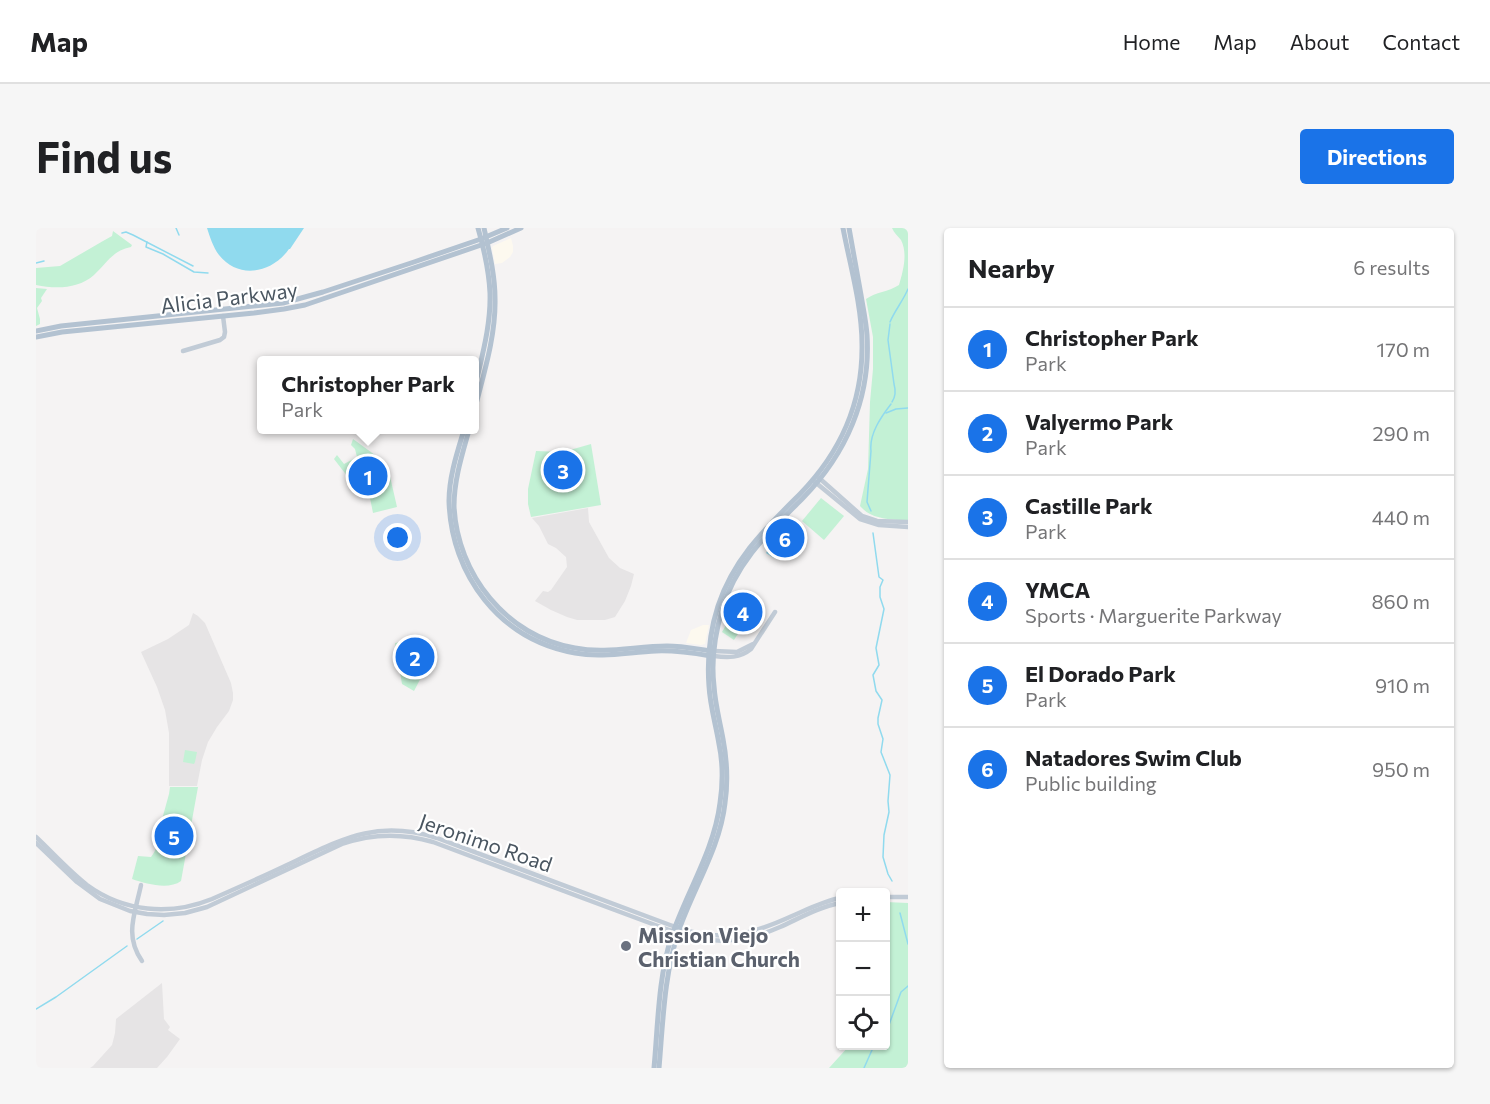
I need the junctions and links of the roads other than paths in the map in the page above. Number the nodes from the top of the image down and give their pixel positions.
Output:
1 (478, 228) edge
2 (484, 228) edge
3 (507, 228) edge
4 (521, 228) edge
5 (843, 228) edge
6 (849, 228) edge
7 (484, 241) junction
8 (344, 288) junction
9 (253, 306) junction
10 (202, 311) junction
11 (223, 316) junction
12 (36, 331) edge
13 (47, 331) junction
14 (36, 337) edge
15 (183, 351) dead end
16 (479, 368) edge
17 (479, 390) edge
18 (463, 434) edge
19 (468, 434) edge
20 (817, 480) junction
21 (908, 522) edge
22 (908, 527) edge
23 (775, 612) dead end
24 (656, 649) junction
25 (711, 653) junction
26 (36, 837) edge
27 (36, 843) edge
28 (141, 885) dead end
29 (890, 897) edge
30 (908, 897) edge
31 (836, 899) edge
32 (836, 904) edge
33 (136, 910) junction
34 (676, 930) junction
35 (142, 962) dead end
36 (654, 1068) edge
37 (659, 1068) edge

1 - 7 main road
2 - 7 main road
3 - 7 main road, Alicia Parkway
4 - 7 main road, Alicia Parkway
5 - 20 main road
6 - 20 main road
7 - 8 main road, Alicia Parkway
7 - 16 main road
7 - 17 main road
8 - 9 main road, Alicia Parkway
8 - 11 main road, Alicia Parkway
9 - 10 main road, Alicia Parkway
9 - 11 main road
10 - 11 main road
10 - 13 main road, Alicia Parkway
11 - 13 main road, Alicia Parkway
11 - 15 main road
12 - 13 main road, Alicia Parkway
13 - 14 main road, Alicia Parkway
18 - 24 main road
19 - 24 main road
20 - 21 main road
20 - 22 main road
20 - 25 main road
23 - 25 main road
24 - 25 main road
25 - 34 main road
26 - 33 main road, Jeronimo Road
27 - 33 main road, Jeronimo Road
28 - 33 main road
29 - 30 main road
31 - 34 main road, Jeronimo Road
32 - 34 main road, Jeronimo Road
33 - 34 main road, Jeronimo Road
33 - 35 main road
34 - 36 main road
34 - 37 main road

